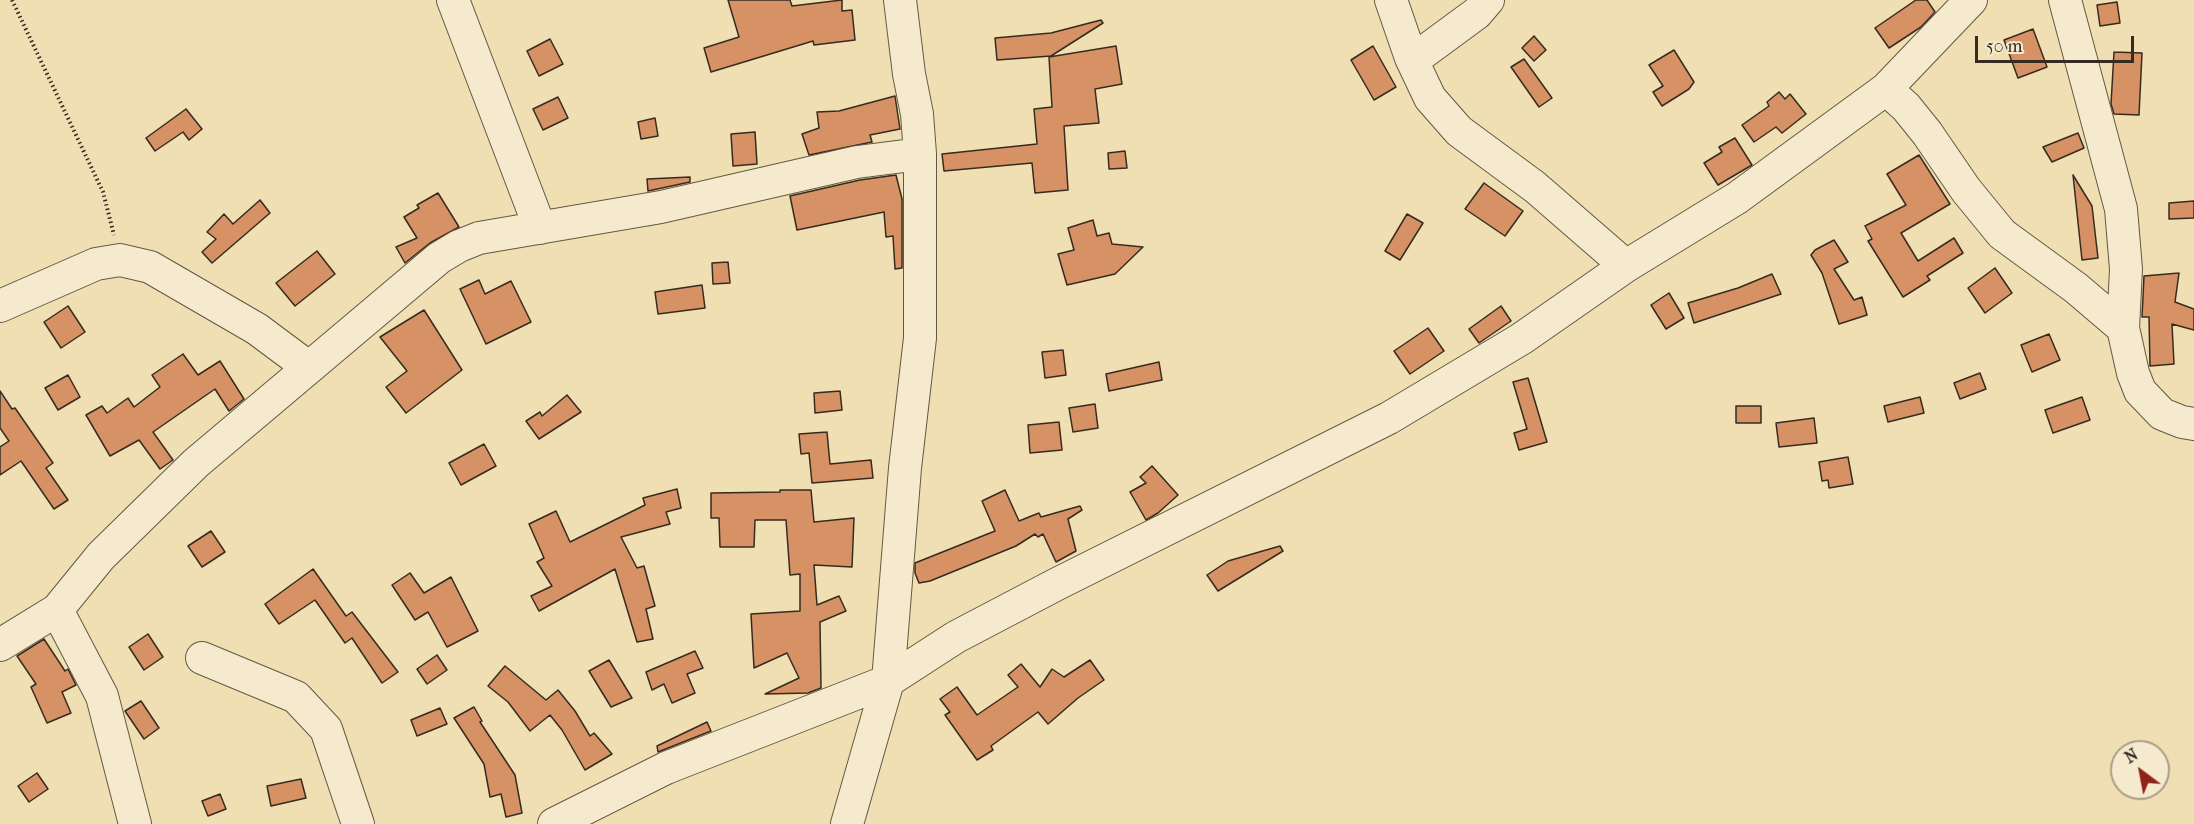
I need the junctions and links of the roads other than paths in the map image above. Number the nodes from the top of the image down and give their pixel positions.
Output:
1 (453, 0) edge
2 (900, 0) edge
3 (1391, 0) edge
4 (1488, 0) edge
5 (1971, 0) edge
6 (2065, 0) edge
7 (1411, 58) junction
8 (1886, 89) junction
9 (920, 154) junction
10 (540, 228) junction
11 (1626, 266) junction
12 (0, 306) edge
13 (2123, 328) junction
14 (308, 367) junction
15 (2194, 424) edge
16 (57, 610) junction
17 (0, 645) edge
18 (202, 658) dead end
19 (888, 681) junction
20 (135, 824) edge
21 (358, 824) edge
22 (554, 824) edge
23 (847, 824) edge

1 - 10 street
2 - 9 street
3 - 7 street
4 - 7 street
5 - 8 street
6 - 13 street
7 - 11 street
8 - 11 street
8 - 13 street
9 - 10 street
9 - 19 street
10 - 14 street
11 - 19 street
12 - 14 street
13 - 15 street
14 - 16 street
16 - 17 street
16 - 20 street
18 - 21 street
19 - 22 street
19 - 23 street

